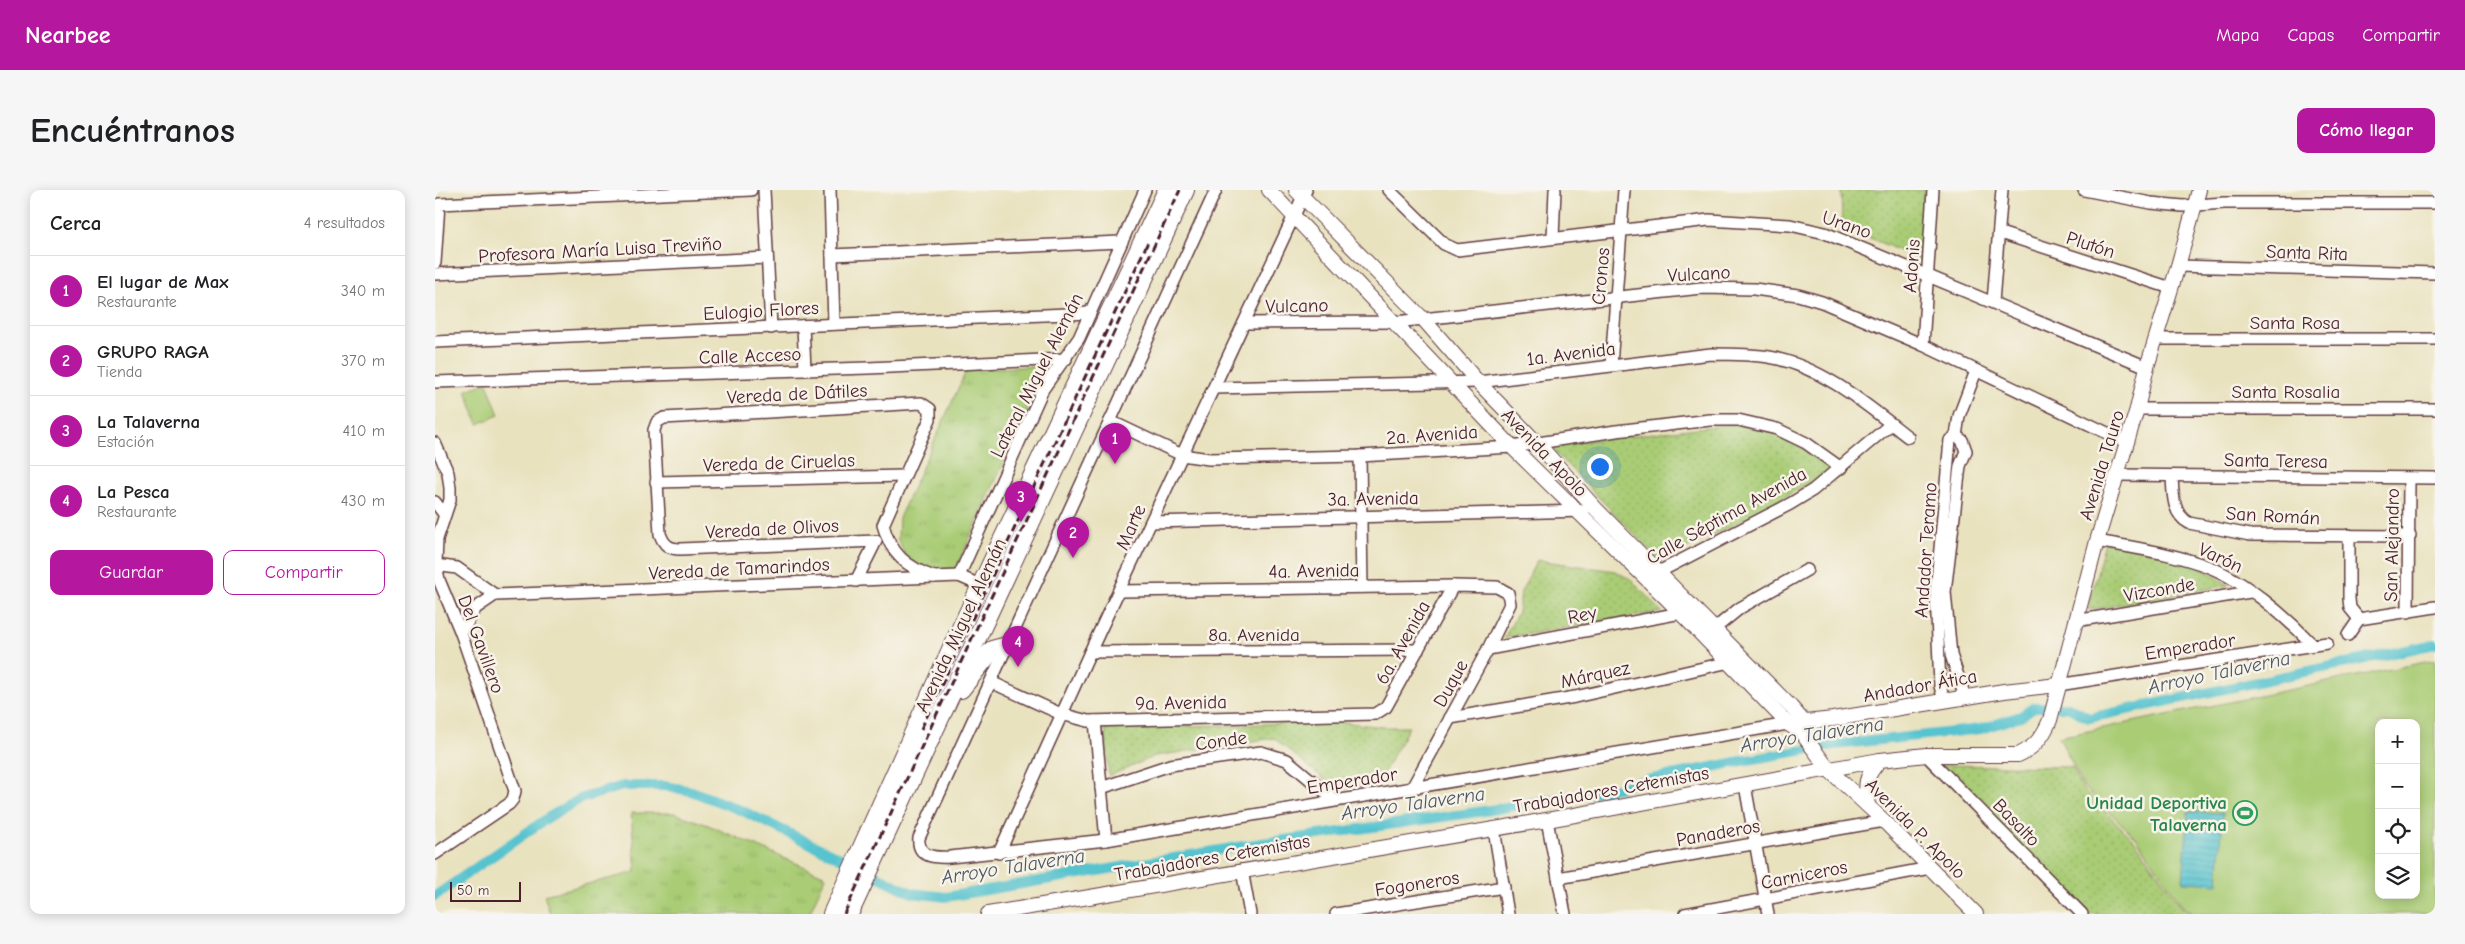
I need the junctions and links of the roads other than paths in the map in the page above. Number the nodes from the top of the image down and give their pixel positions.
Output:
1 (751, 190) edge
2 (764, 190) edge
3 (829, 190) edge
4 (1145, 190) edge
5 (1167, 190) edge
6 (1185, 190) edge
7 (1216, 190) edge
8 (1269, 190) edge
9 (1389, 190) edge
10 (1555, 190) edge
11 (1625, 190) edge
12 (1933, 190) edge
13 (2002, 190) edge
14 (2084, 190) edge
15 (2199, 190) edge
16 (1302, 192) edge
17 (593, 193) edge
18 (2435, 203) edge
19 (2194, 205) junction
20 (1294, 217) junction
21 (1621, 230) junction
22 (2000, 233) junction
23 (1553, 238) junction
24 (1120, 242) junction
25 (832, 255) junction
26 (767, 258) junction
27 (435, 262) edge
28 (2179, 266) junction
29 (2435, 273) edge
30 (435, 274) edge
31 (1928, 276) junction
32 (2171, 288) junction
33 (1615, 297) junction
34 (1993, 302) junction
35 (1090, 313) junction
36 (1424, 320) junction
37 (1395, 322) junction
38 (1244, 323) junction
39 (834, 324) junction
40 (803, 326) junction
41 (771, 328) junction
42 (2435, 339) edge
43 (2155, 340) junction
44 (435, 342) edge
45 (1923, 345) junction
46 (1066, 359) junction
47 (1611, 365) junction
48 (2147, 367) junction
49 (805, 370) junction
50 (1976, 372) junction
51 (435, 382) edge
52 (1478, 382) junction
53 (1454, 384) junction
54 (1214, 388) junction
55 (2137, 408) junction
56 (2435, 409) edge
57 (1109, 421) junction
58 (1891, 424) junction
59 (1908, 436) dead end
60 (1956, 436) junction
61 (2126, 442) junction
62 (435, 444) edge
63 (1538, 444) junction
64 (1512, 447) junction
65 (1182, 455) junction
66 (1360, 456) junction
67 (1841, 468) junction
68 (2117, 475) junction
69 (903, 476) junction
70 (2172, 476) junction
71 (2435, 478) edge
72 (2409, 479) junction
73 (656, 482) junction
74 (435, 502) edge
75 (1595, 508) junction
76 (1577, 512) junction
77 (444, 514) junction
78 (1362, 515) junction
79 (1151, 522) junction
80 (2349, 535) junction
81 (2409, 536) junction
82 (2097, 542) junction
83 (435, 565) edge
84 (1807, 570) dead end
85 (1658, 571) junction
86 (959, 576) junction
87 (934, 577) junction
88 (1646, 579) junction
89 (856, 581) junction
90 (982, 586) junction
91 (1453, 586) junction
92 (1362, 587) junction
93 (1120, 591) junction
94 (2250, 592) junction
95 (1508, 593) joint
96 (495, 595) junction
97 (2435, 607) edge
98 (2407, 612) junction
99 (1681, 613) junction
100 (2359, 619) junction
101 (2075, 621) junction
102 (1710, 632) junction
103 (461, 633) junction
104 (2348, 635) dead end
105 (2327, 643) dead end
106 (2312, 644) junction
107 (1007, 646) junction
108 (1488, 649) junction
109 (1418, 650) junction
110 (1089, 652) junction
111 (1745, 658) junction
112 (1729, 662) junction
113 (991, 682) junction
114 (2049, 689) junction
115 (1965, 697) junction
116 (1944, 700) junction
117 (948, 701) junction
118 (1379, 713) joint
119 (1061, 714) junction
120 (1450, 718) junction
121 (1095, 721) junction
122 (1789, 724) junction
123 (1803, 730) junction
124 (2033, 747) joint
125 (1926, 755) junction
126 (1880, 760) junction
127 (1829, 770) junction
128 (1745, 785) junction
129 (1101, 788) junction
130 (1412, 788) junction
131 (1335, 800) junction
132 (1868, 806) junction
133 (1547, 820) junction
134 (1884, 821) junction
135 (879, 829) junction
136 (1494, 829) junction
137 (1105, 840) junction
138 (1755, 843) junction
139 (999, 853) junction
140 (435, 854) edge
141 (1930, 868) junction
142 (1242, 870) junction
143 (1558, 878) junction
144 (1504, 887) junction
145 (853, 888) junction
146 (1766, 899) junction
147 (1046, 909) edge
148 (832, 914) edge
149 (849, 914) edge
150 (991, 914) edge
151 (1250, 914) edge
152 (1336, 914) edge
153 (1509, 914) edge
154 (1565, 914) edge
155 (1685, 914) edge
156 (1768, 914) edge
157 (1976, 914) edge
158 (2082, 914) edge

1 - 17 street
2 - 26 street
3 - 25 street
4 - 24 street, Lateral Miguel Alemán
5 - 90 highway, Avenida Miguel Alemán
6 - 117 highway, Avenida Miguel Alemán
7 - 57 street
8 - 20 street, Avenida Apolo
9 - 23 street, Urano
10 - 23 street
11 - 21 street, Cronos
12 - 31 street, Adonis
13 - 22 street
14 - 19 street
15 - 19 street, Avenida Tauro
16 - 20 street, Marte
16 - 36 street, Avenida Apolo
17 - 27 street
18 - 19 street
19 - 28 street, Avenida Tauro
20 - 37 street, Avenida Apolo
20 - 38 street, Marte
21 - 23 street, Urano
21 - 31 street, Urano
21 - 33 street, Cronos
22 - 32 street, Plutón
22 - 34 street
24 - 25 street
24 - 35 street, Lateral Miguel Alemán
25 - 39 street
26 - 30 street, Profesora María Luisa Treviño
26 - 41 street
28 - 29 street, Santa Rita
28 - 32 street, Avenida Tauro
31 - 34 street, Urano
31 - 45 street, Adonis
32 - 43 street, Avenida Tauro
33 - 36 street, Vulcano
33 - 45 street, Vulcano
33 - 47 street, Cronos
34 - 48 street, Urano
35 - 39 street, Eulogio Flores
35 - 46 street, Lateral Miguel Alemán
36 - 37 street, Vulcano
36 - 52 street, Avenida Apolo
37 - 38 street, Vulcano
37 - 53 street, Avenida Apolo
38 - 54 street, Marte
39 - 40 street, Eulogio Flores
40 - 41 street, Eulogio Flores
40 - 49 street
41 - 44 street, Eulogio Flores
42 - 43 street, Santa Rosa
43 - 48 street, Avenida Tauro
45 - 50 street, Vulcano
46 - 49 street, Calle Acceso
46 - 86 street, Lateral Miguel Alemán
47 - 52 street, 1a. Avenida
47 - 58 street, 1a. Avenida
48 - 55 street, Avenida Tauro
49 - 51 street, Calle Acceso
50 - 60 street, Andador Teramo
50 - 61 street, Vulcano
52 - 53 street, 1a. Avenida
52 - 63 street, Avenida Apolo
53 - 54 street, 1a. Avenida
53 - 64 street, Avenida Apolo
54 - 65 street, Marte
55 - 56 street, Santa Rosalia
55 - 61 street, Avenida Tauro
57 - 65 street, 2a. Avenida
57 - 107 street
58 - 59 street, 1a. Avenida
58 - 67 street, Calle Séptima Avenida
60 - 115 street
60 - 116 street, Andador Teramo
61 - 68 street, Avenida Tauro
62 - 77 street, Del Gavillero
63 - 64 street, 2a. Avenida
63 - 67 street, 2a. Avenida
63 - 75 street, Avenida Apolo
64 - 66 street, 2a. Avenida
64 - 76 street, Avenida Apolo
65 - 66 street, 2a. Avenida
65 - 79 street, Marte
66 - 78 street
67 - 85 street, Calle Séptima Avenida
68 - 70 street, Santa Teresa
68 - 82 street, Avenida Tauro
69 - 73 street, Vereda de Ciruelas
69 - 73 street, Vereda de Dátiles
69 - 87 street
70 - 72 street, Santa Teresa
70 - 80 street, San Román
71 - 72 street, Santa Teresa
72 - 81 street, San Alejandro
73 - 89 street, Vereda de Olivos
74 - 77 street
75 - 76 street, 3a. Avenida
75 - 85 street, Avenida Apolo
76 - 78 street, 3a. Avenida
76 - 88 street, Avenida Apolo
77 - 83 street, Del Gavillero
78 - 79 street, 3a. Avenida
78 - 92 street
79 - 93 street, Marte
80 - 81 street, San Román
80 - 100 street
81 - 98 street, San Alejandro
82 - 94 street, Varón
82 - 101 street, Avenida Tauro
83 - 96 street
83 - 103 street, Del Gavillero
84 - 102 street
85 - 88 street, Calle Séptima Avenida
85 - 102 street, Avenida Apolo
86 - 87 street, Vereda de Tamarindos
86 - 90 street, Vereda de Tamarindos
87 - 89 street, Vereda de Tamarindos
88 - 99 street, Avenida Apolo
89 - 96 street, Vereda de Tamarindos
90 - 135 highway, Avenida Miguel Alemán
91 - 92 street, 4a. Avenida
91 - 95 street, 4a. Avenida
91 - 109 street, 6a. Avenida
92 - 93 street, 4a. Avenida
93 - 110 street, Marte
94 - 101 street, Vizconde
94 - 106 street, Varón
95 - 108 street, Duque
96 - 103 street
97 - 98 street
98 - 100 street
99 - 102 street, Avenida Apolo
99 - 108 street, Rey
100 - 104 street
101 - 114 street, Avenida Tauro
102 - 111 street, Avenida Apolo
102 - 112 street, Avenida Apolo
103 - 140 street, Del Gavillero
105 - 106 street, Emperador
106 - 114 street, Emperador
107 - 113 street
107 - 117 highway
108 - 120 street, Duque
109 - 110 street, 8a. Avenida
109 - 118 street, 6a. Avenida
110 - 119 street, Marte
111 - 112 street, Márquez
111 - 123 street, Avenida Apolo
112 - 120 street, Márquez
112 - 122 street, Avenida Apolo
113 - 119 street, 9a. Avenida
113 - 139 street, Emperador
114 - 115 street, Andador Ática
114 - 124 street, Avenida Tauro
115 - 116 street, Andador Ática
116 - 123 street, Andador Ática
117 - 135 highway, Avenida Miguel Alemán
118 - 121 street, 9a. Avenida
119 - 121 street, 9a. Avenida
119 - 139 street, Marte
120 - 130 street, Duque
121 - 129 street
122 - 123 street, Andador Ática
122 - 130 street, Emperador
123 - 127 street, Avenida Apolo
124 - 125 street, Trabajadores Cetemistas
125 - 126 street, Trabajadores Cetemistas
125 - 158 street, Basalto
126 - 127 street, Trabajadores Cetemistas
126 - 132 street
127 - 128 street, Trabajadores Cetemistas
127 - 132 street, Avenida P. Apolo
128 - 133 street, Trabajadores Cetemistas
128 - 138 street
129 - 131 street, Conde
129 - 137 street
130 - 131 street, Emperador
131 - 137 street, Emperador
132 - 134 street, Avenida P. Apolo
133 - 136 street, Trabajadores Cetemistas
133 - 143 street
134 - 138 street, Panaderos
134 - 141 street, Avenida P. Apolo
135 - 145 highway, Avenida Miguel Alemán
136 - 142 street, Trabajadores Cetemistas
136 - 144 street
137 - 139 street, Emperador
138 - 143 street, Panaderos
138 - 146 street
141 - 146 street, Carniceros
141 - 157 street, Avenida P. Apolo
142 - 147 street, Trabajadores Cetemistas
142 - 151 street
143 - 154 street
144 - 152 street, Fogoneros
144 - 153 street
145 - 148 highway, Avenida Miguel Alemán
145 - 149 highway, Avenida Miguel Alemán
146 - 155 street, Carniceros
146 - 156 street
147 - 150 street, Trabajadores Cetemistas

